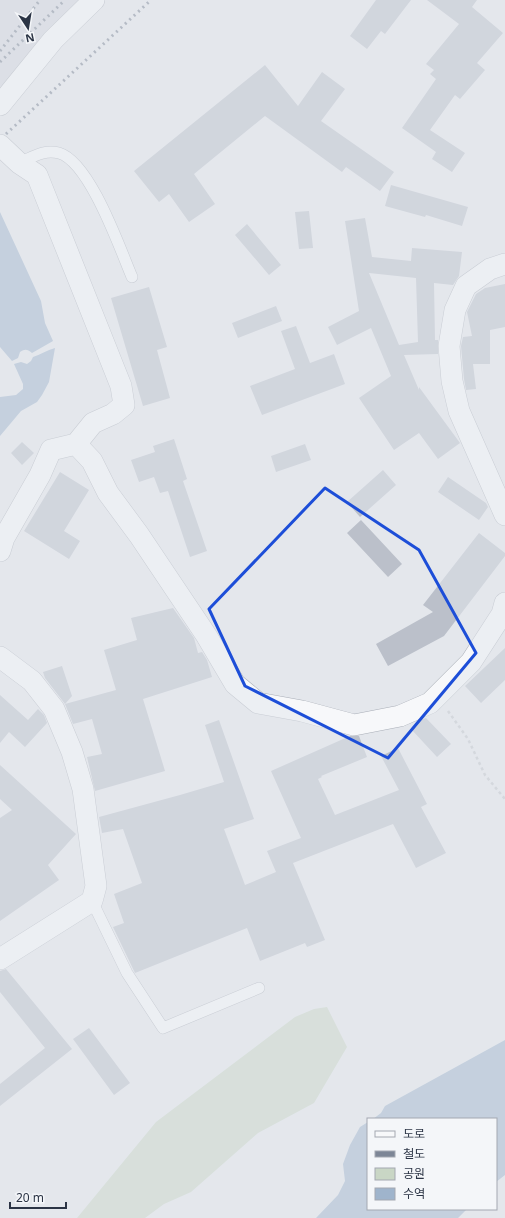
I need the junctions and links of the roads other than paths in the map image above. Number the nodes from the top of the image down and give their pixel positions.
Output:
1 (94, 0) edge
2 (0, 105) edge
3 (0, 145) edge
4 (19, 163) junction
5 (505, 264) edge
6 (132, 277) dead end
7 (76, 444) junction
8 (505, 515) edge
9 (0, 551) edge
10 (505, 603) edge
11 (0, 657) edge
12 (92, 902) junction
13 (0, 959) edge
14 (259, 988) dead end

1 - 2 street
3 - 4 street
4 - 6 lane
4 - 7 street
5 - 8 street
7 - 9 street
7 - 10 street
11 - 12 street
12 - 13 street
12 - 14 lane

